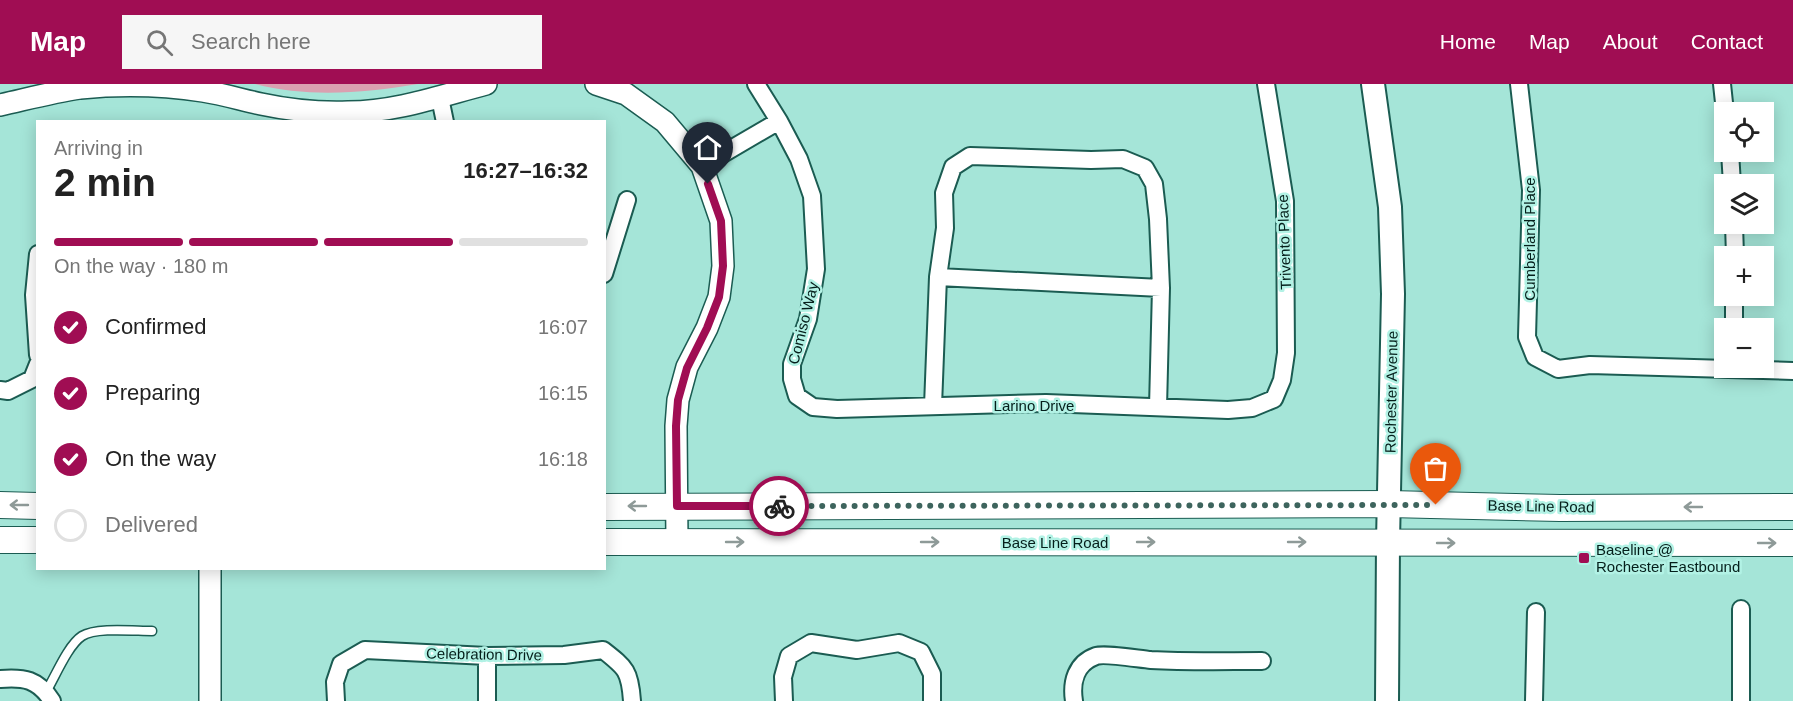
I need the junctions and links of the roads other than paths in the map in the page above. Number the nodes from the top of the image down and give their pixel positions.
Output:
1 (486, 84) edge
2 (596, 84) edge
3 (756, 84) edge
4 (1266, 84) edge
5 (1373, 84) edge
6 (1519, 84) edge
7 (1722, 84) edge
8 (206, 87) edge
9 (42, 90) edge
10 (440, 98) junction
11 (1724, 102) edge
12 (0, 105) edge
13 (445, 120) edge
14 (779, 121) junction
15 (702, 166) junction
16 (627, 200) dead end
17 (606, 268) edge
18 (36, 274) edge
19 (938, 277) junction
20 (1161, 288) junction
21 (36, 325) edge
22 (1714, 368) edge
23 (1774, 370) edge
24 (35, 371) edge
25 (1793, 371) edge
26 (0, 390) edge
27 (797, 396) joint
28 (1274, 399) joint
29 (933, 406) junction
30 (1158, 407) junction
31 (1389, 504) junction
32 (0, 505) edge
33 (36, 506) edge
34 (677, 506) junction
35 (606, 507) edge
36 (1793, 507) edge
37 (0, 540) edge
38 (36, 540) edge
39 (606, 542) edge
40 (677, 542) junction
41 (1388, 542) junction
42 (1793, 543) edge
43 (210, 570) edge
44 (1741, 609) dead end
45 (1536, 612) dead end
46 (152, 631) dead end
47 (487, 656) junction
48 (1262, 662) dead end
49 (0, 679) edge
50 (49, 696) edge
51 (210, 701) edge
52 (336, 701) edge
53 (487, 701) edge
54 (632, 701) edge
55 (784, 701) edge
56 (932, 701) edge
57 (1074, 701) edge
58 (1387, 701) edge
59 (1534, 701) edge
60 (1741, 701) edge

1 - 10 street
2 - 15 street
3 - 14 street, Comiso Way
4 - 28 street, Trivento Place
5 - 31 main road, Rochester Avenue
6 - 22 street, Cumberland Place
7 - 11 street
8 - 9 street
8 - 10 street
9 - 12 street
10 - 13 street
14 - 15 street
14 - 27 street, Comiso Way
15 - 34 street
16 - 17 street
18 - 21 street
19 - 20 street
19 - 20 street
19 - 29 street
20 - 30 street
23 - 25 street
24 - 26 street
27 - 29 street, Larino Drive
28 - 30 street, Larino Drive
29 - 30 street, Larino Drive
31 - 34 main road, Base Line Road
36 -> 31 main road, Base Line Road
31 - 41 main road, Rochester Avenue
33 -> 32 main road
34 -> 35 main road, Base Line Road
34 - 40 street
37 - 38 main road
39 - 40 main road, Base Line Road
40 -> 41 main road, Base Line Road
41 -> 42 main road, Base Line Road
41 - 58 main road, Rochester Avenue
43 - 51 street
44 - 60 street
45 - 59 street
46 - 50 lane
47 - 52 street, Celebration Drive
47 - 53 street
47 - 54 street, Celebration Drive
48 - 57 street
49 - 50 street
55 - 56 street

